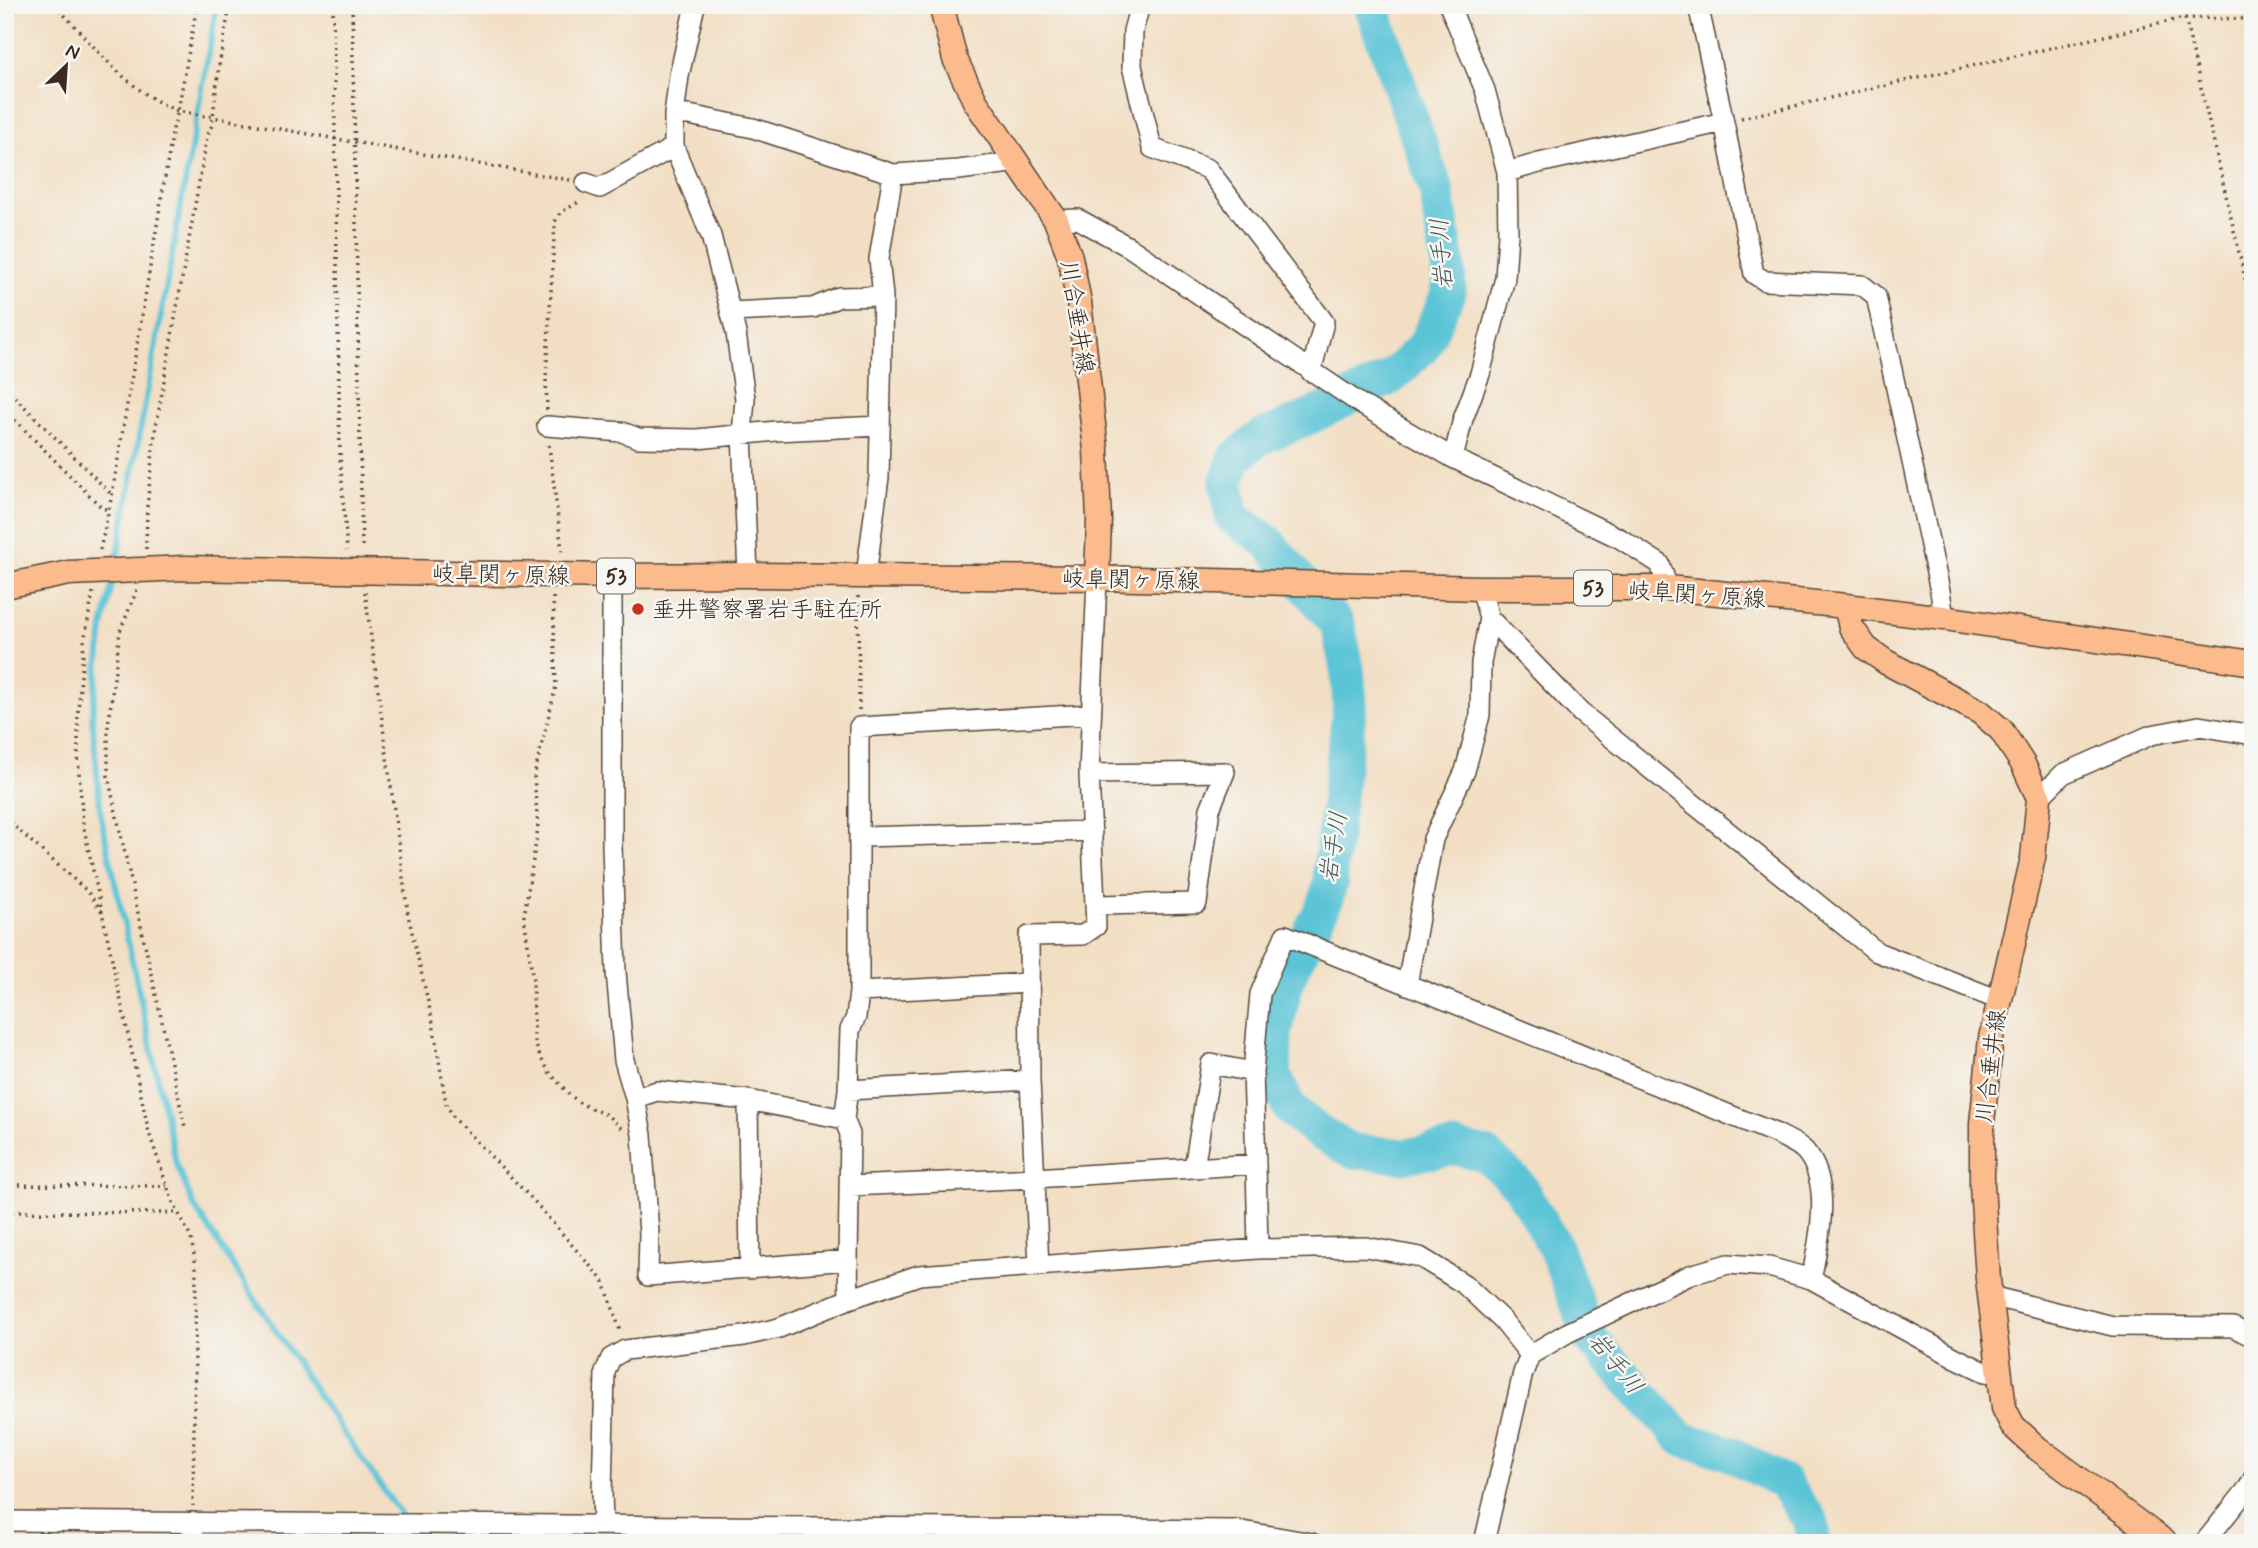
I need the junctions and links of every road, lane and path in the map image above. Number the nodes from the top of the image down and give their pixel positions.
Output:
1 (55, 5) edge
2 (197, 5) edge
3 (333, 5) edge
4 (352, 5) edge
5 (695, 5) edge
6 (940, 5) edge
7 (1139, 5) edge
8 (1449, 5) edge
9 (1698, 5) edge
10 (2182, 5) edge
11 (2184, 18) junction
12 (2253, 19) edge
13 (178, 111) junction
14 (674, 115) junction
15 (1724, 122) junction
16 (335, 138) junction
17 (355, 142) junction
18 (674, 147) junction
19 (1017, 162) junction
20 (1507, 173) junction
21 (893, 174) junction
22 (591, 184) junction
23 (1056, 220) junction
24 (883, 296) junction
25 (731, 312) junction
26 (2253, 313) edge
27 (1316, 375) junction
28 (5, 387) edge
29 (5, 410) edge
30 (547, 426) junction
31 (880, 426) junction
32 (742, 434) junction
33 (1453, 458) junction
34 (111, 495) junction
35 (108, 510) junction
36 (355, 571) junction
37 (95, 572) junction
38 (554, 575) junction
39 (748, 575) junction
40 (612, 576) junction
41 (862, 576) junction
42 (1097, 578) junction
43 (5, 586) edge
44 (1481, 588) junction
45 (1668, 588) junction
46 (1846, 606) junction
47 (1489, 618) junction
48 (1944, 618) junction
49 (2253, 663) edge
50 (1091, 714) junction
51 (859, 727) junction
52 (2253, 736) edge
53 (1089, 774) junction
54 (2039, 798) junction
55 (5, 817) edge
56 (1092, 831) junction
57 (860, 837) junction
58 (1096, 905) junction
59 (102, 912) junction
60 (1029, 983) junction
61 (1408, 985) junction
62 (859, 992) junction
63 (1999, 1000) junction
64 (1253, 1072) junction
65 (1030, 1080) junction
66 (848, 1090) junction
67 (635, 1098) junction
68 (748, 1100) junction
69 (844, 1119) junction
70 (642, 1135) junction
71 (1256, 1164) junction
72 (1194, 1168) junction
73 (1035, 1178) junction
74 (5, 1185) edge
75 (167, 1186) junction
76 (849, 1186) junction
77 (5, 1212) edge
78 (179, 1213) junction
79 (1258, 1249) junction
80 (848, 1260) junction
81 (1039, 1266) junction
82 (750, 1269) junction
83 (1811, 1279) junction
84 (1990, 1296) junction
85 (849, 1299) junction
86 (2253, 1337) edge
87 (625, 1350) junction
88 (1530, 1355) junction
89 (1998, 1373) junction
90 (2253, 1479) edge
91 (5, 1521) edge
92 (193, 1522) junction
93 (603, 1525) junction
94 (193, 1543) edge
95 (1312, 1543) edge
96 (1484, 1543) edge
97 (2166, 1543) edge
98 (2204, 1543) edge

1 - 13 path
2 - 13 path
3 - 16 path
4 - 17 path
5 - 14 street
6 - 19 main road, 川合垂井線
7 - 27 street
8 - 20 street
9 - 15 street
10 - 11 path
11 - 12 path
11 - 15 path
11 - 26 path
13 - 16 path
13 - 34 path
14 - 18 street
14 - 21 street
15 - 20 street
15 - 48 street
16 - 17 path
16 - 36 path
17 - 22 path
17 - 36 path
18 - 22 street
18 - 25 street
19 - 21 street
19 - 23 main road, 川合垂井線
20 - 33 street
21 - 24 street
22 - 30 path
23 - 27 street
23 - 42 main road, 川合垂井線
24 - 25 street
24 - 31 street
25 - 32 street
27 - 33 street
28 - 34 path
29 - 35 path
30 - 32 street
30 - 38 path
31 - 32 street
31 - 41 street
32 - 39 street
33 - 45 street
34 - 35 path
35 - 37 path
36 - 37 main road, 岐阜関ヶ原線 / 53
36 - 38 main road, 岐阜関ヶ原線 / 53
36 - 87 path
37 - 43 main road, 岐阜関ヶ原線 / 53
37 - 59 path
38 - 40 main road, 岐阜関ヶ原線 / 53
38 - 70 path
39 - 40 main road, 岐阜関ヶ原線 / 53
39 - 41 main road, 岐阜関ヶ原線 / 53
40 - 67 street
41 - 42 main road, 岐阜関ヶ原線 / 53
41 - 51 path
42 - 44 main road, 岐阜関ヶ原線 / 53
42 - 50 street
44 - 45 main road, 岐阜関ヶ原線 / 53
44 - 47 street
45 - 46 main road, 岐阜関ヶ原線 / 53
46 - 48 main road, 岐阜関ヶ原線 / 53
46 - 54 main road, 川合垂井線
47 - 61 street
47 - 63 street
48 - 49 main road, 岐阜関ヶ原線 / 53
50 - 51 street
50 - 53 street
51 - 57 street
52 - 54 street
53 - 56 street
53 - 58 street
54 - 63 main road, 川合垂井線
55 - 59 path
56 - 57 street
56 - 58 street
57 - 62 street
58 - 60 street
59 - 75 path
60 - 62 street
60 - 65 street
61 - 64 street
61 - 83 street
62 - 66 street
63 - 84 main road, 川合垂井線
64 - 71 street
64 - 72 street
65 - 66 street
65 - 73 street
66 - 69 street
67 - 68 street
67 - 70 street
68 - 69 street
68 - 82 street
69 - 76 street
70 - 82 street
71 - 72 street
71 - 79 street
72 - 73 street
73 - 76 street
73 - 81 street
74 - 75 path
75 - 78 path
76 - 80 street
77 - 78 path
78 - 92 path
79 - 81 street
79 - 88 street
80 - 82 street
80 - 85 street
81 - 85 street
83 - 88 street
83 - 89 street
84 - 86 street
84 - 89 main road, 川合垂井線
85 - 87 street
87 - 93 street
88 - 96 street
89 - 97 main road, 川合垂井線
90 - 98 street
91 - 92 street
92 - 93 street
92 - 94 street
93 - 95 street

